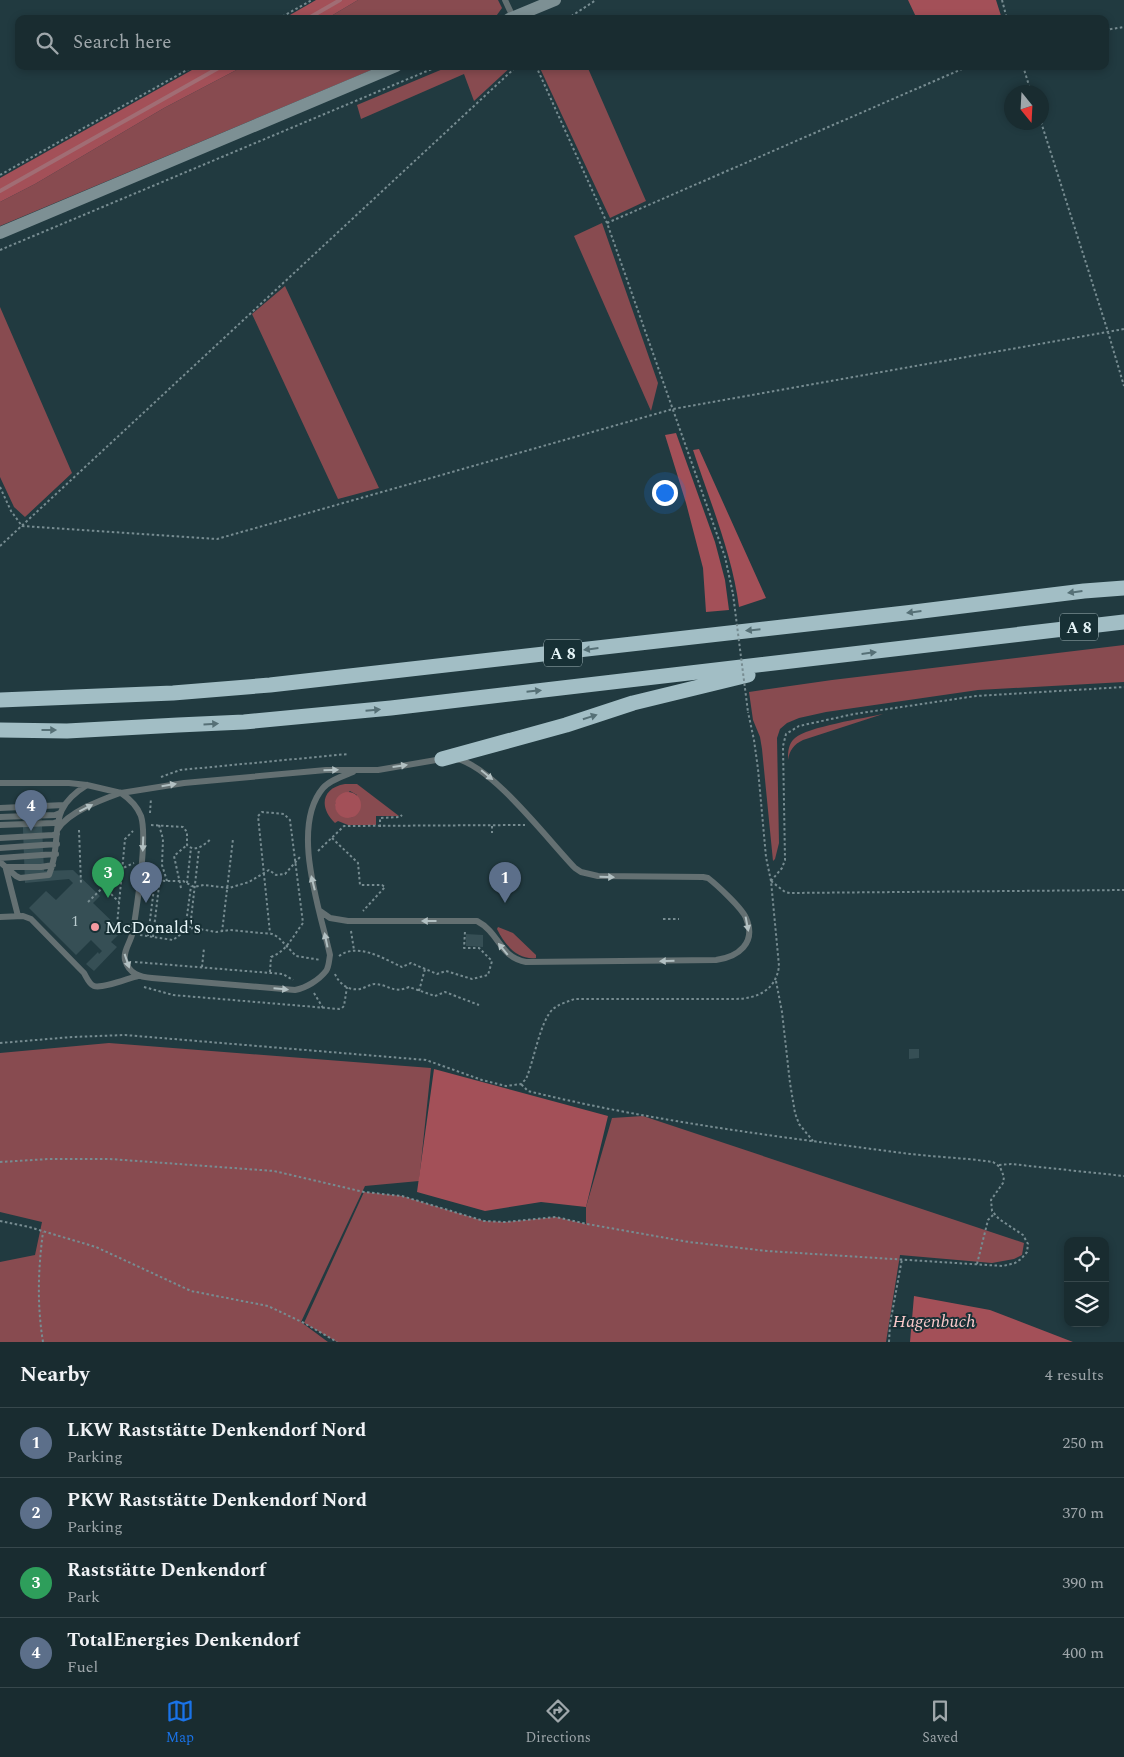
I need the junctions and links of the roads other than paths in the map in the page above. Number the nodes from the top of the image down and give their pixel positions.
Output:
1 (505, 0) edge
2 (555, 0) edge
3 (510, 15) edge
4 (518, 15) edge
5 (387, 70) edge
6 (0, 233) edge
7 (1124, 588) edge
8 (1124, 622) edge
9 (820, 658) junction
10 (0, 700) edge
11 (0, 730) edge
12 (442, 758) junction
13 (357, 771) junction
14 (0, 783) edge
15 (87, 785) junction
16 (121, 793) junction
17 (64, 805) junction
18 (0, 808) edge
19 (60, 813) junction
20 (0, 817) edge
21 (58, 822) junction
22 (0, 825) edge
23 (57, 833) junction
24 (0, 838) edge
25 (57, 844) junction
26 (0, 848) edge
27 (56, 854) junction
28 (0, 858) edge
29 (3, 864) edge
30 (53, 865) junction
31 (320, 911) junction
32 (18, 916) junction
33 (0, 917) edge
34 (138, 976) junction

1 - 3 lane
2 - 4 main road
5 - 6 main road
7 -> 10 highway, A 8
9 -> 8 highway, A 8
11 -> 9 highway, A 8
12 -> 9 highway
13 -> 12 lane
12 -> 31 lane
16 -> 13 lane
31 -> 13 lane
14 - 15 lane
15 - 16 lane
15 - 17 lane
23 -> 16 lane
16 -> 34 lane
17 - 18 lane
17 - 19 lane
19 - 20 lane
19 - 21 lane
21 - 22 lane
21 - 23 lane
23 - 24 lane
23 - 25 lane
25 - 26 lane
25 - 27 lane
27 - 28 lane
27 - 30 lane
29 - 30 lane
29 - 30 lane
29 - 32 lane
34 -> 31 lane
32 - 33 lane
32 - 34 lane

